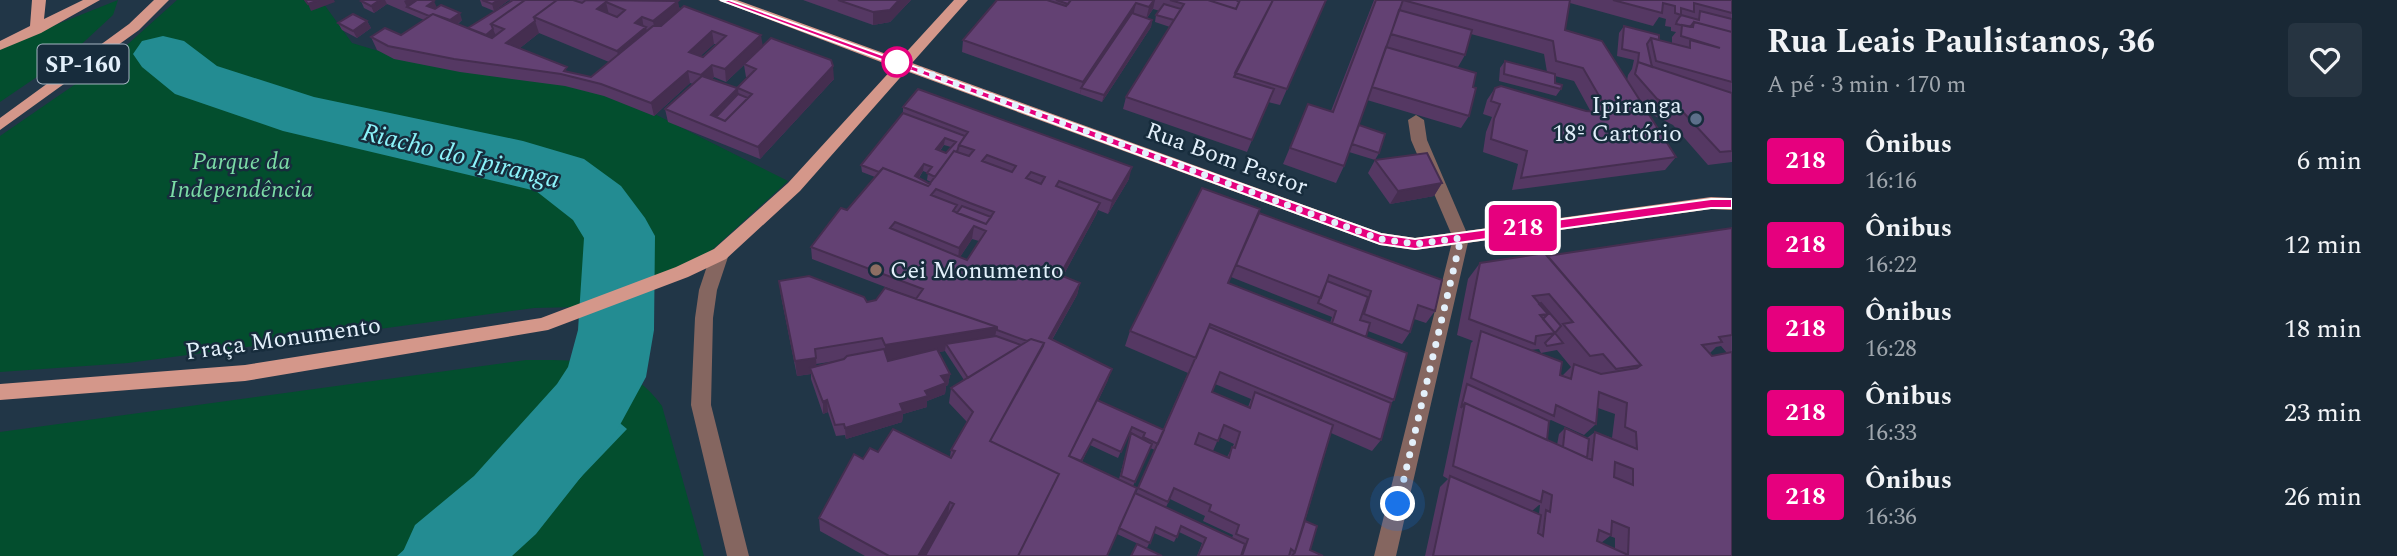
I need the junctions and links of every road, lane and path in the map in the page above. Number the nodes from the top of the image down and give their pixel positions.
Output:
1 (39, 0) edge
2 (93, 0) edge
3 (162, 0) edge
4 (725, 0) edge
5 (961, 0) edge
6 (36, 30) junction
7 (0, 46) edge
8 (904, 64) junction
9 (1416, 120) edge
10 (0, 125) edge
11 (1732, 204) edge
12 (1461, 238) junction
13 (720, 254) junction
14 (0, 392) edge
15 (1385, 555) edge
16 (738, 556) edge

1 - 6 main road, SP-160
2 - 6 main road
3 - 10 main road, SP-160
4 - 8 main road, Rua Bom Pastor
5 - 8 main road, Praça Monumento
6 - 7 main road, SP-160
8 - 12 main road, Rua Bom Pastor
8 - 13 main road, Praça Monumento
9 - 12 street
11 - 12 main road, Rua Bom Pastor
12 - 15 street
13 - 14 main road, Praça Monumento
13 - 16 street

